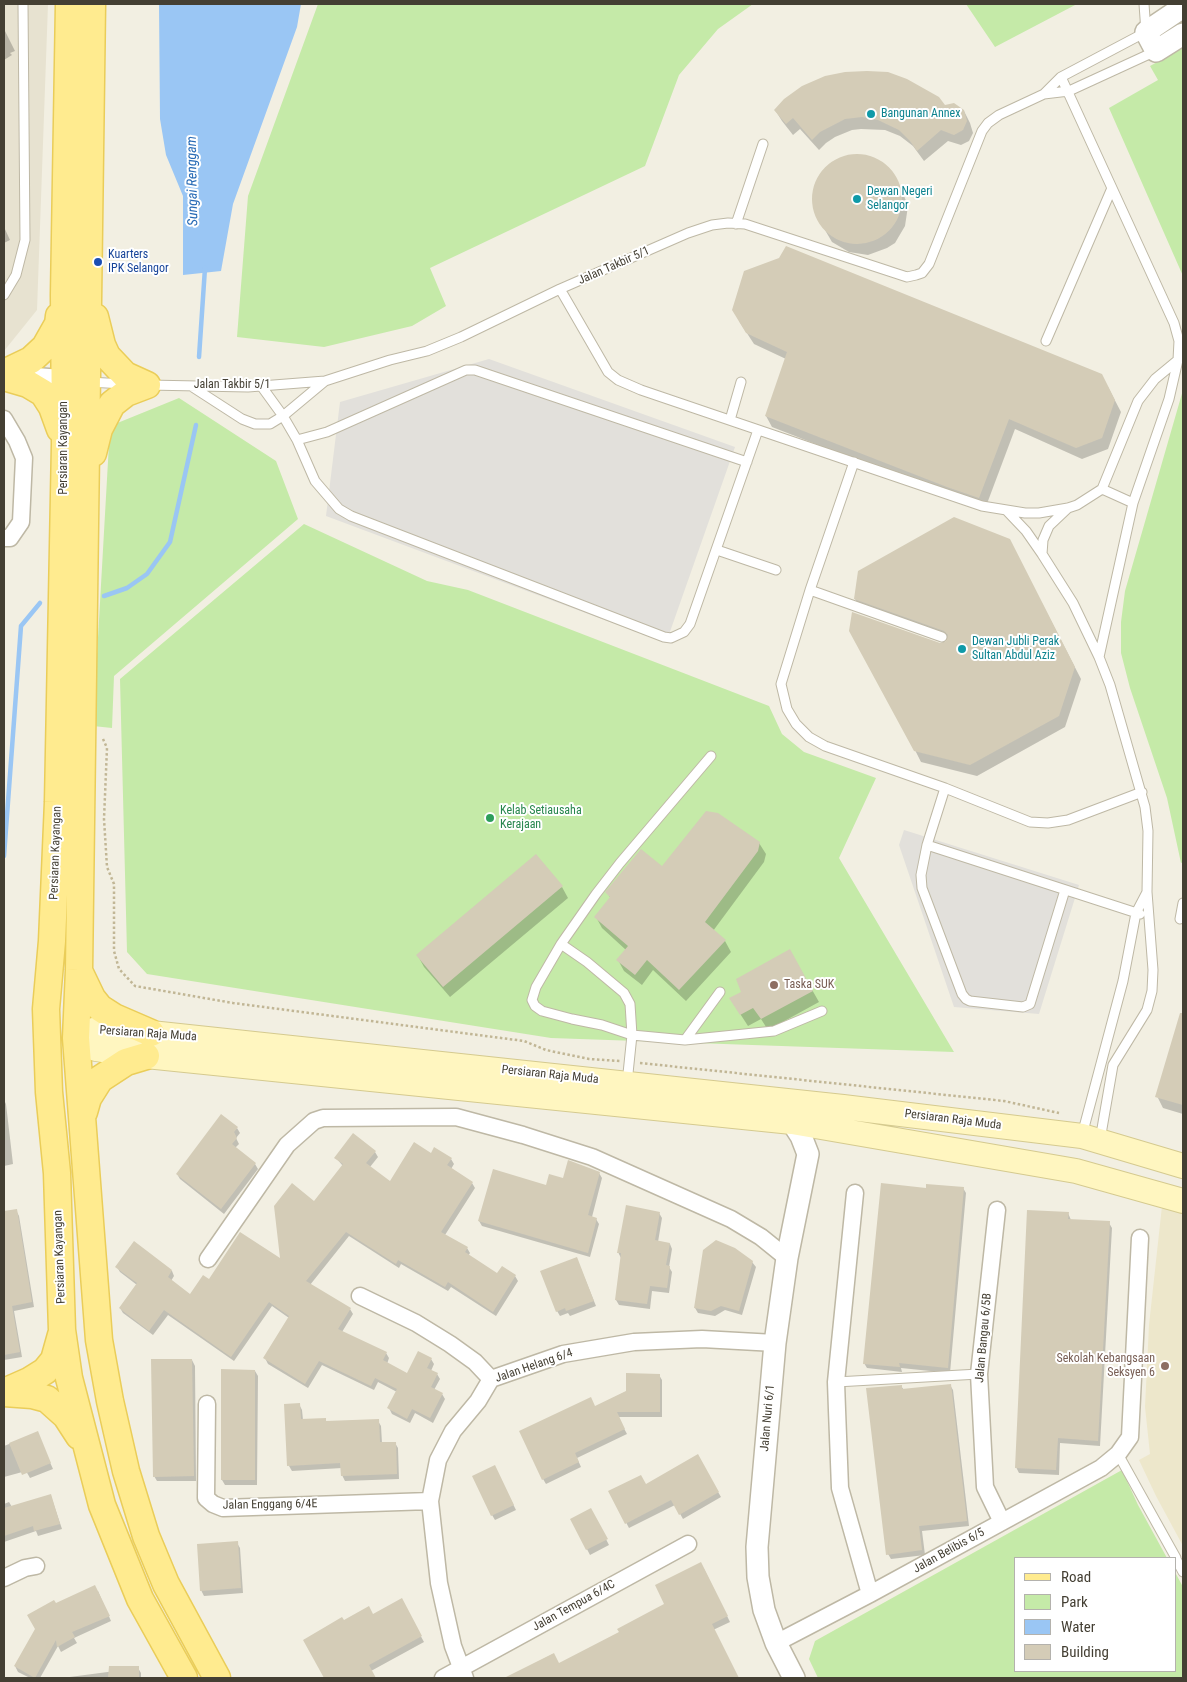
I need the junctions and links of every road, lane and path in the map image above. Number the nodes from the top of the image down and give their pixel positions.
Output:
1 (23, 4) edge
2 (68, 4) edge
3 (92, 4) edge
4 (1144, 4) edge
5 (1183, 7) edge
6 (1146, 32) junction
7 (1183, 34) edge
8 (1156, 51) junction
9 (1061, 77) junction
10 (1069, 92) junction
11 (1044, 94) junction
12 (763, 144) dead end
13 (1112, 188) junction
14 (736, 224) junction
15 (560, 290) junction
16 (76, 294) junction
17 (4, 295) edge
18 (1046, 341) dead end
19 (1178, 360) junction
20 (4, 375) edge
21 (325, 380) junction
22 (75, 381) junction
23 (742, 382) dead end
24 (147, 385) junction
25 (191, 385) junction
26 (262, 386) junction
27 (283, 416) junction
28 (4, 419) edge
29 (730, 420) junction
30 (758, 430) junction
31 (297, 440) junction
32 (65, 444) junction
33 (747, 462) junction
34 (854, 462) junction
35 (1102, 489) junction
36 (84, 494) junction
37 (1133, 503) junction
38 (1068, 508) junction
39 (1006, 510) junction
40 (7, 538) edge
41 (717, 550) junction
42 (1042, 554) junction
43 (776, 570) dead end
44 (810, 590) junction
45 (942, 637) dead end
46 (1099, 656) junction
47 (100, 734) dead end
48 (711, 756) dead end
49 (945, 788) junction
50 (1142, 792) junction
51 (927, 845) junction
52 (1065, 890) junction
53 (1147, 892) junction
54 (1183, 903) edge
55 (1136, 913) junction
56 (1148, 916) junction
57 (1180, 919) dead end
58 (52, 941) junction
59 (561, 944) junction
60 (79, 970) junction
61 (720, 992) dead end
62 (822, 1010) dead end
63 (632, 1035) junction
64 (76, 1038) junction
65 (685, 1040) junction
66 (148, 1045) junction
67 (629, 1073) junction
68 (82, 1117) junction
69 (792, 1122) junction
70 (836, 1130) junction
71 (1089, 1131) junction
72 (808, 1154) junction
73 (1183, 1166) edge
74 (57, 1173) junction
75 (1085, 1173) junction
76 (855, 1193) dead end
77 (1183, 1201) edge
78 (997, 1210) dead end
79 (1140, 1238) dead end
80 (787, 1258) junction
81 (208, 1259) dead end
82 (360, 1296) dead end
83 (62, 1330) junction
84 (99, 1340) junction
85 (775, 1343) junction
86 (979, 1374) junction
87 (69, 1378) junction
88 (491, 1379) junction
89 (836, 1382) junction
90 (4, 1392) edge
91 (110, 1401) junction
92 (207, 1404) dead end
93 (88, 1449) junction
94 (1118, 1454) junction
95 (430, 1501) junction
96 (1002, 1522) junction
97 (688, 1544) dead end
98 (1175, 1557) edge
99 (1177, 1560) edge
100 (36, 1566) dead end
101 (1183, 1572) edge
102 (4, 1578) edge
103 (870, 1594) junction
104 (776, 1643) junction
105 (463, 1673) edge
106 (184, 1678) edge
107 (217, 1678) edge
108 (443, 1678) edge
109 (794, 1678) edge

1 - 17 lane
2 - 16 main road, Persiaran Kayangan
3 - 16 main road, Persiaran Kayangan
4 - 6 lane
5 - 6 street
6 - 8 street
6 - 9 lane
7 - 8 street
8 - 10 lane
9 - 10 lane
9 - 11 lane
10 - 11 lane
10 - 13 lane
11 - 14 lane, Jalan Takbir 5/1
12 - 14 lane
13 - 18 lane
13 - 19 lane
14 - 15 lane, Jalan Takbir 5/1
15 - 21 lane, Jalan Takbir 5/1
15 - 29 lane
16 - 20 main road
16 - 22 main road, Persiaran Kayangan
16 - 24 main road
19 - 35 lane
19 - 37 lane
20 - 22 street
20 - 32 main road
21 - 26 lane, Jalan Takbir 5/1
21 - 27 lane
22 - 24 lane, Jalan Takbir 5/1
22 - 32 main road, Persiaran Kayangan
22 - 36 main road, Persiaran Kayangan
23 - 29 lane
24 - 25 lane, Jalan Takbir 5/1
24 - 36 main road
25 - 26 lane, Jalan Takbir 5/1
25 - 27 lane
26 - 27 lane
27 - 31 lane
28 - 40 street
29 - 30 lane
30 - 33 lane
30 - 34 lane
31 - 33 lane
31 - 41 lane
32 - 58 main road, Persiaran Kayangan
33 - 41 lane
34 - 39 lane
34 - 44 lane
35 - 37 lane
35 - 38 lane
36 - 60 main road, Persiaran Kayangan
37 - 46 lane
38 - 39 lane
38 - 42 lane
39 - 42 lane
41 - 43 lane
42 - 46 lane
44 - 45 lane
44 - 49 lane
46 - 50 lane
47 - 67 path
48 - 59 lane
49 - 50 lane
49 - 51 lane
50 - 53 lane
51 - 52 lane
51 - 52 lane
52 - 55 lane
53 - 55 lane
53 - 56 lane
54 - 57 lane
55 - 56 lane
55 - 71 lane
56 - 71 lane
58 - 64 main road
58 - 74 main road, Persiaran Kayangan
59 - 63 lane
59 - 63 lane
60 - 64 main road, Persiaran Kayangan
60 - 66 main road
61 - 65 lane
62 - 65 lane
63 - 65 lane
63 - 67 lane
64 - 66 main road, Persiaran Raja Muda
64 - 68 main road, Persiaran Kayangan
64 - 74 main road
66 - 67 main road, Persiaran Raja Muda
66 - 68 main road
66 - 69 main road, Persiaran Raja Muda
67 - 71 main road, Persiaran Raja Muda
67 - 71 path
68 - 84 main road, Persiaran Kayangan
69 - 70 main road, Persiaran Raja Muda
69 - 72 street
70 - 72 street
70 - 75 main road, Persiaran Raja Muda
71 - 73 main road, Persiaran Raja Muda
71 - 75 main road
72 - 80 street, Jalan Nuri 6/1
74 - 83 main road, Persiaran Kayangan
75 - 77 main road, Persiaran Raja Muda
76 - 89 street
78 - 86 street, Jalan Bangau 6/5B
79 - 94 street
80 - 81 street
80 - 85 street, Jalan Nuri 6/1
82 - 88 street
83 - 87 main road, Persiaran Kayangan
83 - 90 main road
84 - 87 main road
84 - 91 main road, Persiaran Kayangan
85 - 88 street, Jalan Helang 6/4
85 - 104 street, Jalan Nuri 6/1
86 - 89 lane
86 - 96 street, Jalan Bangau 6/5B
87 - 90 street
87 - 91 main road
87 - 93 main road, Persiaran Kayangan
88 - 95 street, Jalan Helang 6/4
89 - 103 street
90 - 93 main road
91 - 107 main road, Persiaran Kayangan
92 - 95 street, Jalan Enggang 6/4E
93 - 106 main road, Persiaran Kayangan
94 - 96 street, Jalan Belibis 6/5
94 - 98 lane
95 - 105 street, Jalan Helang 6/4
96 - 103 street, Jalan Belibis 6/5
97 - 105 street, Jalan Tempua 6/4C
99 - 101 lane
100 - 102 street
103 - 104 street, Jalan Belibis 6/5
104 - 109 street, Jalan Nuri 6/1
105 - 108 street, Jalan Tempua 6/4C

